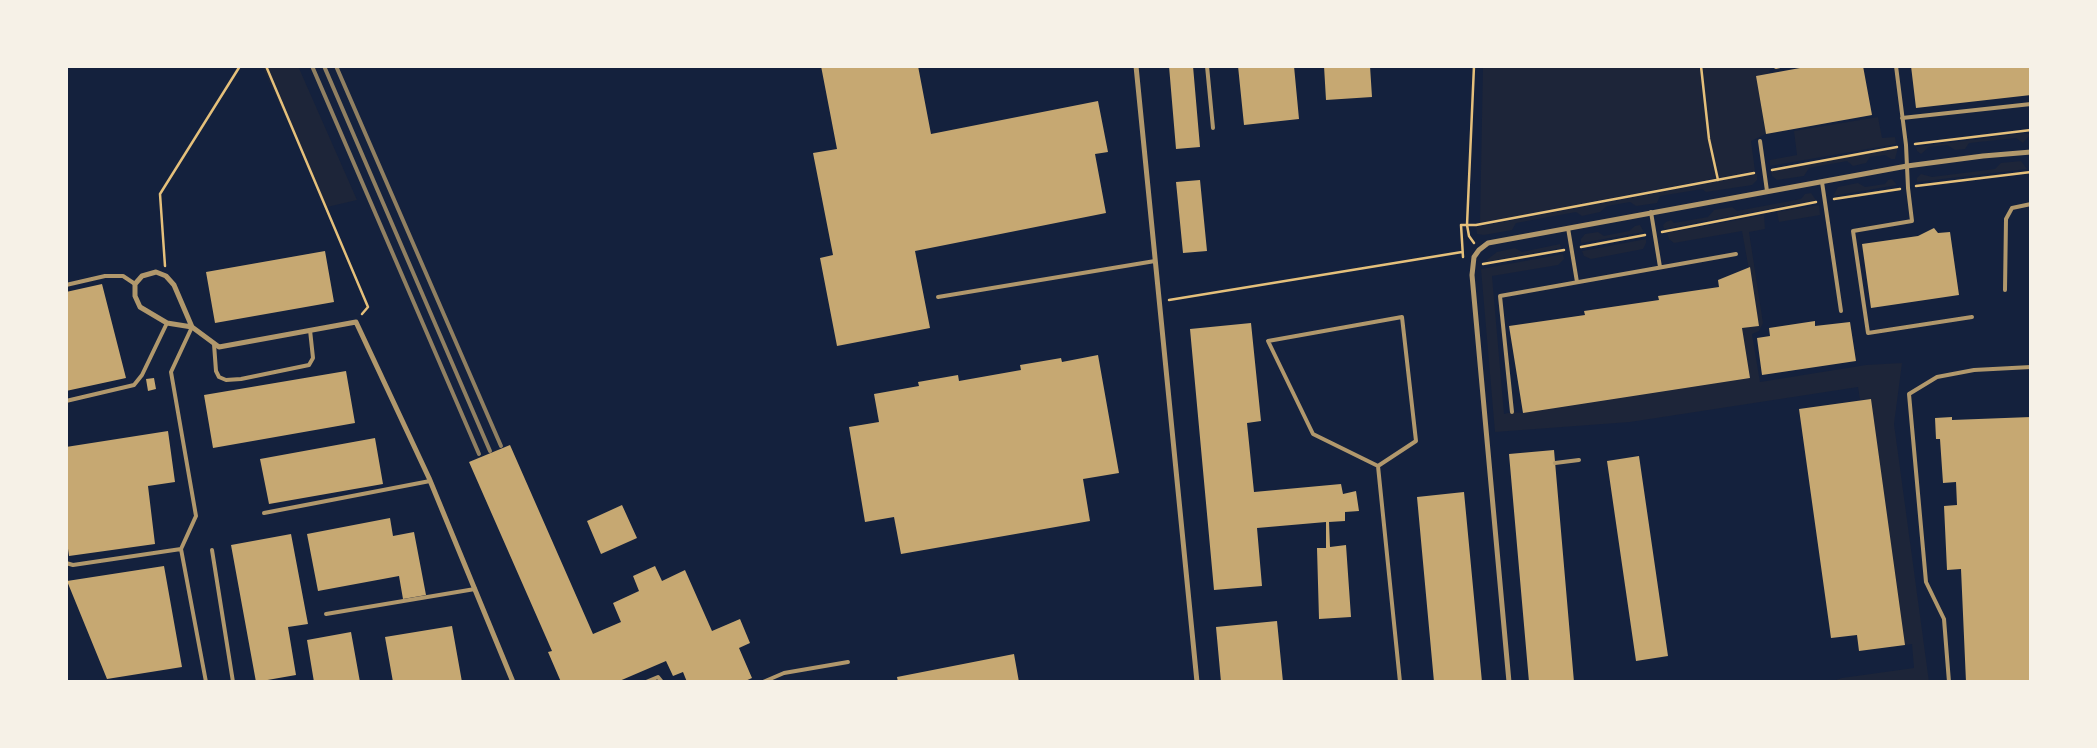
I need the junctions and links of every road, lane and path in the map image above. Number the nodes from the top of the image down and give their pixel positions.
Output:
1 (240, 66) edge
2 (266, 66) edge
3 (1136, 66) edge
4 (1207, 66) edge
5 (1474, 66) edge
6 (1701, 66) edge
7 (1896, 66) edge
8 (2031, 104) edge
9 (1902, 118) junction
10 (1213, 128) dead end
11 (2031, 130) edge
12 (1760, 141) dead end
13 (1906, 145) junction
14 (2031, 152) edge
15 (1907, 166) junction
16 (1764, 171) junction
17 (2031, 172) edge
18 (1718, 180) junction
19 (1822, 182) junction
20 (1908, 188) junction
21 (1767, 191) junction
22 (1824, 200) junction
23 (2031, 204) edge
24 (1651, 212) junction
25 (1467, 225) junction
26 (1568, 228) junction
27 (1654, 233) junction
28 (1572, 249) junction
29 (1479, 250) junction
30 (1462, 252) junction
31 (1736, 254) dead end
32 (1474, 257) junction
33 (1155, 261) junction
34 (1463, 263) dead end
35 (1660, 267) junction
36 (166, 276) junction
37 (1577, 282) junction
38 (66, 284) edge
39 (135, 284) junction
40 (2006, 290) dead end
41 (938, 297) dead end
42 (1159, 301) junction
43 (1841, 311) dead end
44 (1972, 317) dead end
45 (356, 322) junction
46 (167, 323) junction
47 (192, 327) junction
48 (310, 330) junction
49 (214, 344) junction
50 (2031, 367) edge
51 (66, 401) edge
52 (1512, 412) dead end
53 (1579, 460) dead end
54 (1556, 463) dead end
55 (1378, 466) junction
56 (430, 481) junction
57 (264, 512) dead end
58 (181, 549) junction
59 (212, 550) dead end
60 (66, 563) edge
61 (475, 589) junction
62 (326, 614) dead end
63 (848, 662) dead end
64 (206, 682) edge
65 (234, 682) edge
66 (513, 682) edge
67 (646, 682) edge
68 (662, 682) edge
69 (762, 682) edge
70 (1197, 682) edge
71 (1400, 682) edge
72 (1508, 682) edge
73 (1949, 682) edge

1 - 36 path
2 - 45 path
3 - 33 street
4 - 10 lane
5 - 25 path
6 - 18 path
7 - 9 lane
8 - 9 lane
9 - 13 lane
11 - 13 path
12 - 16 lane
13 - 15 lane
13 - 16 path
14 - 15 street
15 - 19 street
15 - 20 lane
16 - 18 path
16 - 21 lane
17 - 20 path
18 - 25 path
19 - 21 street
19 - 22 lane
20 - 22 path
20 - 44 lane
21 - 24 street
22 - 27 path
22 - 43 lane
23 - 40 lane
24 - 26 street
24 - 27 lane
25 - 29 path
25 - 30 path
26 - 28 lane
26 - 29 street
27 - 28 path
27 - 35 lane
28 - 32 path
28 - 37 lane
29 - 30 path
29 - 32 street
30 - 34 path
30 - 42 path
31 - 35 lane
32 - 72 street
33 - 41 lane
33 - 42 street
35 - 37 lane
36 - 39 street
36 - 47 street
37 - 52 lane
38 - 39 lane
39 - 46 street
42 - 70 street
45 - 48 street
45 - 56 street
46 - 47 street
46 - 51 lane
47 - 49 street
47 - 58 lane
48 - 49 street
48 - 49 lane
50 - 73 lane
53 - 54 lane
55 - 55 lane
55 - 71 lane
56 - 57 lane
56 - 61 street
58 - 60 lane
58 - 64 lane
59 - 65 lane
61 - 62 lane
61 - 66 street
63 - 69 lane
67 - 68 lane

